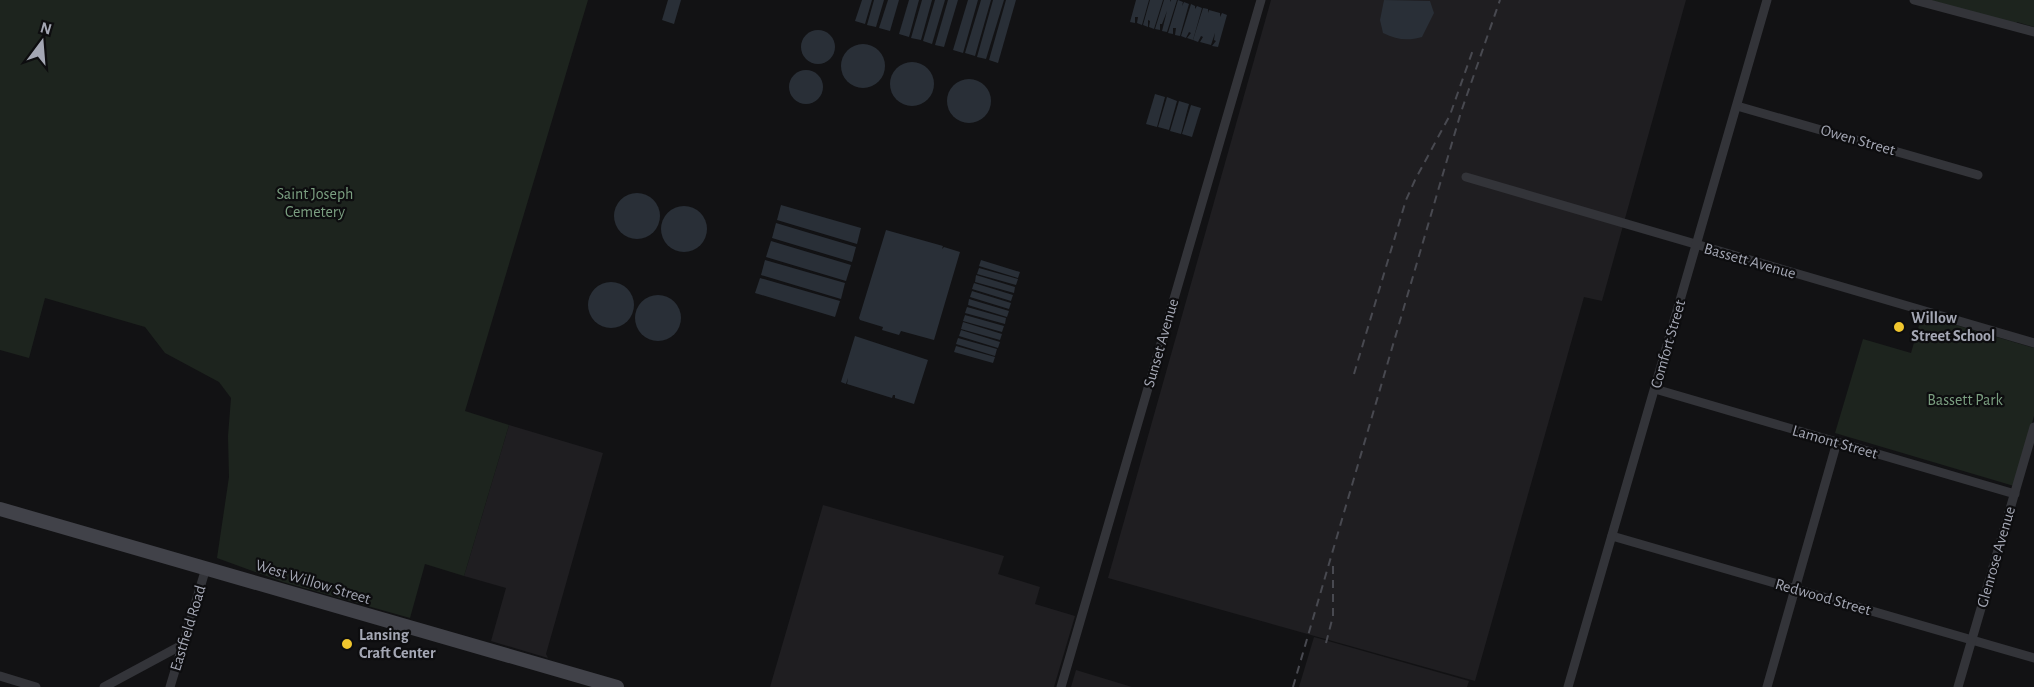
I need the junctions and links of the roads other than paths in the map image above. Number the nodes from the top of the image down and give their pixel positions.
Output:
1 (1261, 0) edge
2 (1767, 0) edge
3 (1914, 0) edge
4 (2034, 32) edge
5 (1737, 106) junction
6 (1978, 175) dead end
7 (1466, 177) dead end
8 (1696, 245) junction
9 (2034, 344) edge
10 (1655, 389) junction
11 (2034, 428) edge
12 (1837, 442) junction
13 (2015, 494) junction
14 (0, 509) edge
15 (1612, 536) junction
16 (206, 568) junction
17 (1795, 590) junction
18 (1972, 640) junction
19 (182, 645) junction
20 (2034, 658) edge
21 (0, 676) edge
22 (36, 687) edge
23 (104, 687) edge
24 (170, 687) edge
25 (617, 687) edge
26 (1061, 687) edge
27 (1568, 687) edge
28 (1767, 687) edge
29 (1958, 687) edge

1 - 26 street, Sunset Avenue
2 - 5 street, Comfort Street
3 - 4 street
5 - 6 street, Owen Street
5 - 8 street, Comfort Street
7 - 8 street, Bassett Avenue
8 - 9 street, Bassett Avenue
8 - 10 street, Comfort Street
10 - 12 street, Lamont Street
10 - 15 street, Comfort Street
11 - 13 street, Glenrose Avenue
12 - 13 street, Lamont Street
12 - 17 street
13 - 18 street, Glenrose Avenue
14 - 16 street, West Willow Street
15 - 17 street, Redwood Street
15 - 27 street, Comfort Street
16 - 19 street, Eastfield Road
16 - 25 street, West Willow Street
17 - 18 street, Redwood Street
17 - 28 street
18 - 20 street, Redwood Street
18 - 29 street, Glenrose Avenue
19 - 23 street
19 - 24 street, Eastfield Road
21 - 22 street

